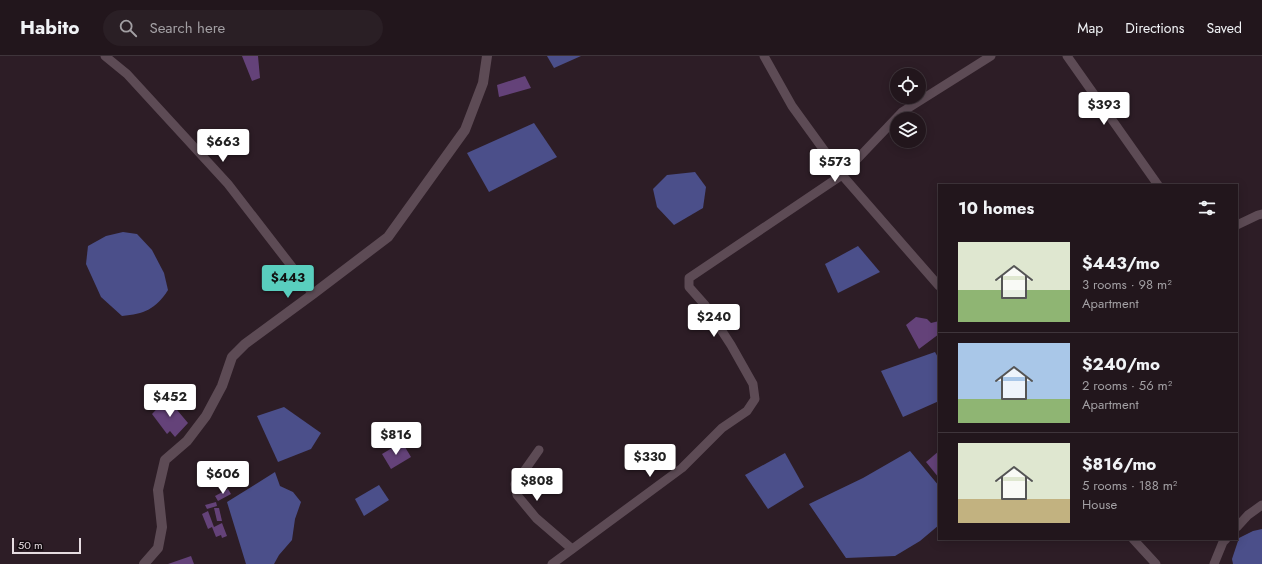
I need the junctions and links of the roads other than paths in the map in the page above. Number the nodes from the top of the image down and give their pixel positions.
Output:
1 (105, 56) edge
2 (487, 56) edge
3 (764, 56) edge
4 (992, 56) edge
5 (1066, 56) edge
6 (842, 175) junction
7 (1157, 184) edge
8 (1262, 214) edge
9 (1238, 225) edge
10 (938, 285) edge
11 (313, 294) junction
12 (539, 450) dead end
13 (1262, 505) edge
14 (1238, 526) edge
15 (1134, 540) edge
16 (1225, 540) edge
17 (572, 549) junction
18 (144, 564) edge
19 (552, 564) edge
20 (1156, 564) edge
21 (1214, 564) edge

1 - 11 street
2 - 11 street
3 - 6 street
4 - 6 street
5 - 7 street
6 - 10 street
6 - 17 street
8 - 9 street
11 - 18 street
12 - 17 street
13 - 14 street
15 - 20 street
16 - 21 street
17 - 19 street

